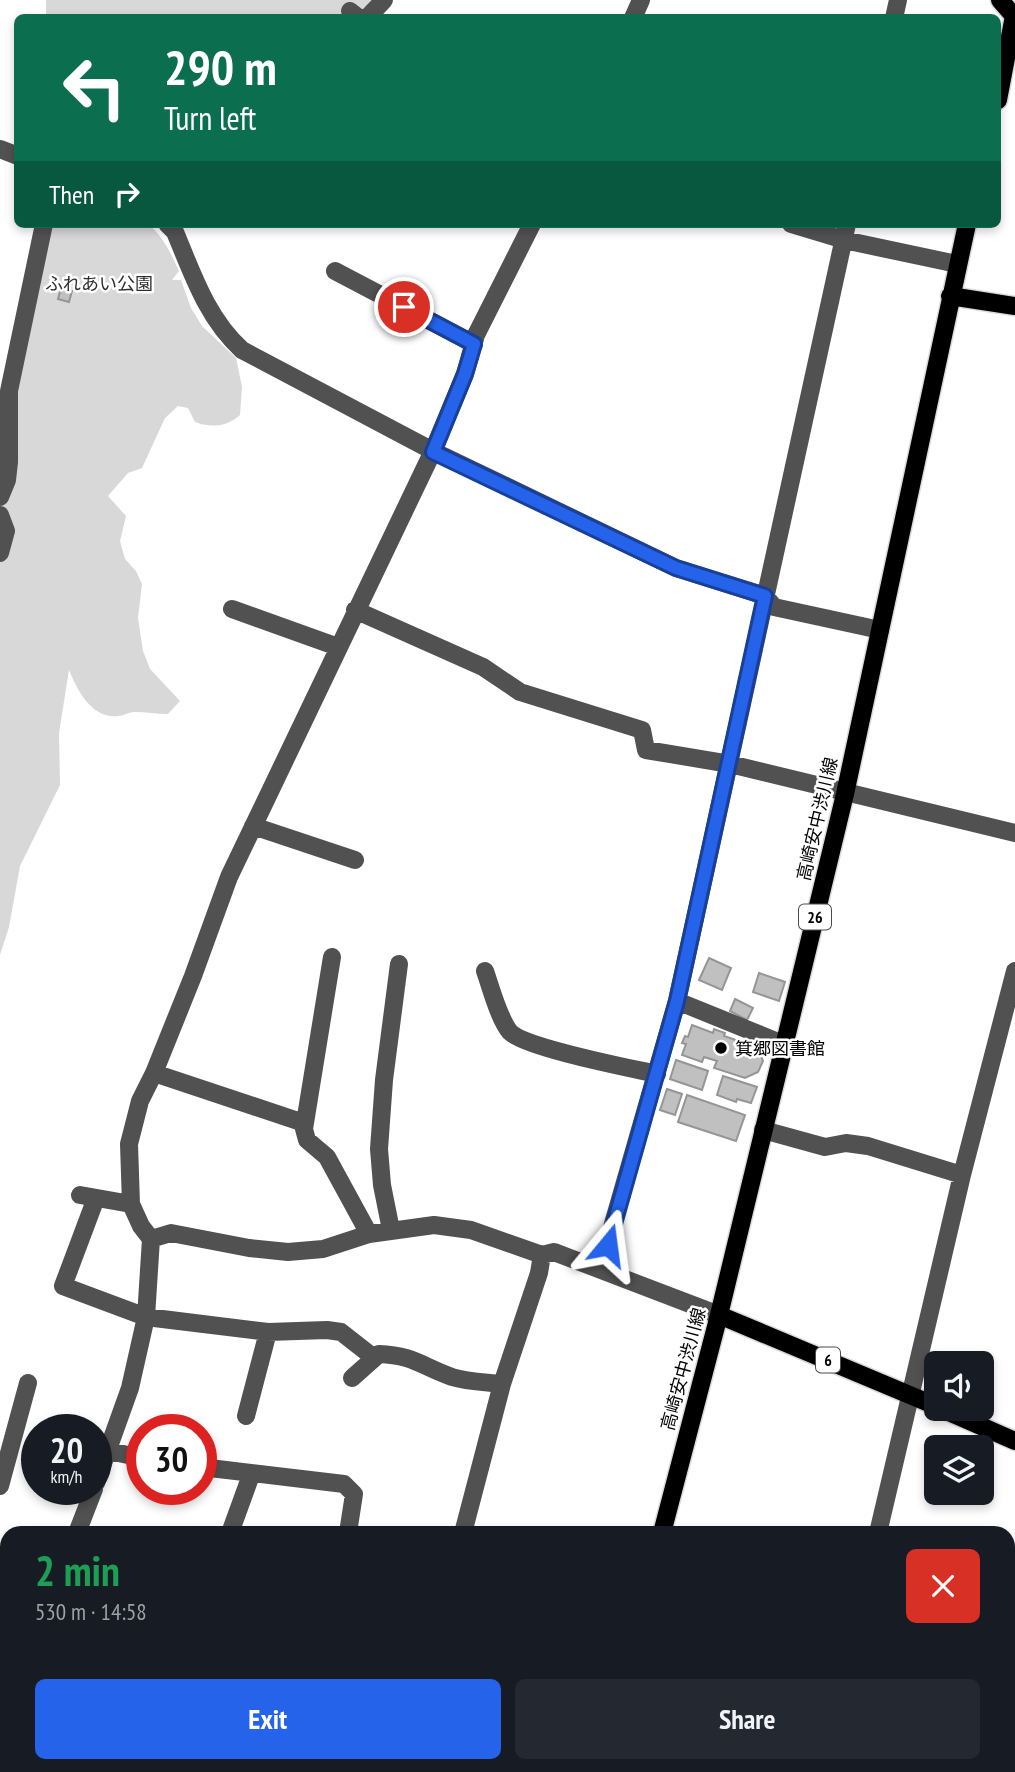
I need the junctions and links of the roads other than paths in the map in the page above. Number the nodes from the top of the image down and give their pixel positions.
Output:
1 (384, 0) edge
2 (1002, 1) edge
3 (371, 14) edge
4 (1001, 84) edge
5 (43, 228) edge
6 (171, 228) edge
7 (530, 228) edge
8 (818, 228) edge
9 (966, 228) edge
10 (846, 232) edge
11 (957, 264) junction
12 (335, 271) dead end
13 (950, 296) junction
14 (1015, 306) edge
15 (474, 344) junction
16 (433, 452) junction
17 (0, 497) edge
18 (0, 516) edge
19 (0, 553) edge
20 (765, 596) junction
21 (232, 609) dead end
22 (355, 610) junction
23 (880, 630) junction
24 (338, 647) junction
25 (730, 764) junction
26 (845, 794) junction
27 (253, 826) junction
28 (1015, 832) edge
29 (355, 860) dead end
30 (332, 957) dead end
31 (400, 964) dead end
32 (485, 971) dead end
33 (1015, 971) edge
34 (677, 1001) junction
35 (783, 1044) junction
36 (154, 1073) junction
37 (657, 1074) junction
38 (304, 1123) junction
39 (763, 1130) junction
40 (962, 1175) junction
41 (131, 1204) junction
42 (391, 1230) junction
43 (369, 1234) junction
44 (151, 1239) junction
45 (542, 1255) junction
46 (600, 1269) junction
47 (719, 1315) junction
48 (146, 1317) junction
49 (268, 1332) junction
50 (373, 1357) junction
51 (352, 1378) dead end
52 (28, 1383) dead end
53 (502, 1384) junction
54 (912, 1396) junction
55 (924, 1401) edge
56 (246, 1416) dead end
57 (969, 1421) edge
58 (1015, 1441) edge
59 (112, 1442) edge
60 (217, 1470) edge
61 (251, 1475) junction
62 (0, 1486) edge
63 (88, 1505) edge
64 (80, 1526) edge
65 (233, 1526) edge
66 (349, 1526) edge
67 (465, 1526) edge
68 (664, 1526) edge
69 (880, 1526) edge

1 - 3 street
2 - 4 main road
5 - 17 street
6 - 16 street
7 - 15 street
8 - 10 street
9 - 11 main road, 高崎安中渋川線
10 - 11 street
10 - 20 street
11 - 13 main road, 高崎安中渋川線
12 - 15 street
13 - 14 main road
13 - 23 main road, 高崎安中渋川線 / 26
15 - 16 street
16 - 20 street
16 - 22 street
18 - 19 street
20 - 23 street
20 - 25 street
21 - 24 street
22 - 24 street
22 - 25 street
23 - 26 main road, 高崎安中渋川線 / 26
24 - 27 street
25 - 26 street
25 - 34 street
26 - 28 street
26 - 35 main road, 高崎安中渋川線 / 26
27 - 29 street
27 - 36 street
30 - 38 street
31 - 42 street
32 - 37 street
33 - 40 street
34 - 35 street
34 - 37 street
35 - 39 main road, 高崎安中渋川線 / 26
36 - 38 street
36 - 41 street
37 - 46 street
38 - 43 street
39 - 40 street
39 - 47 main road, 高崎安中渋川線 / 26
40 - 54 street
41 - 44 street
41 - 48 street
42 - 43 street
42 - 45 street
43 - 44 street
44 - 48 street
45 - 46 street
45 - 53 street
46 - 47 street
47 - 54 main road, 6
47 - 68 main road, 高崎安中渋川線 / 26
48 - 49 street
48 - 59 street
49 - 50 street
49 - 56 street
50 - 51 street
50 - 53 street
52 - 62 street
53 - 67 street
54 - 55 main road, 6
54 - 69 street
57 - 58 main road
60 - 61 street
61 - 65 street
61 - 66 street
63 - 64 street

